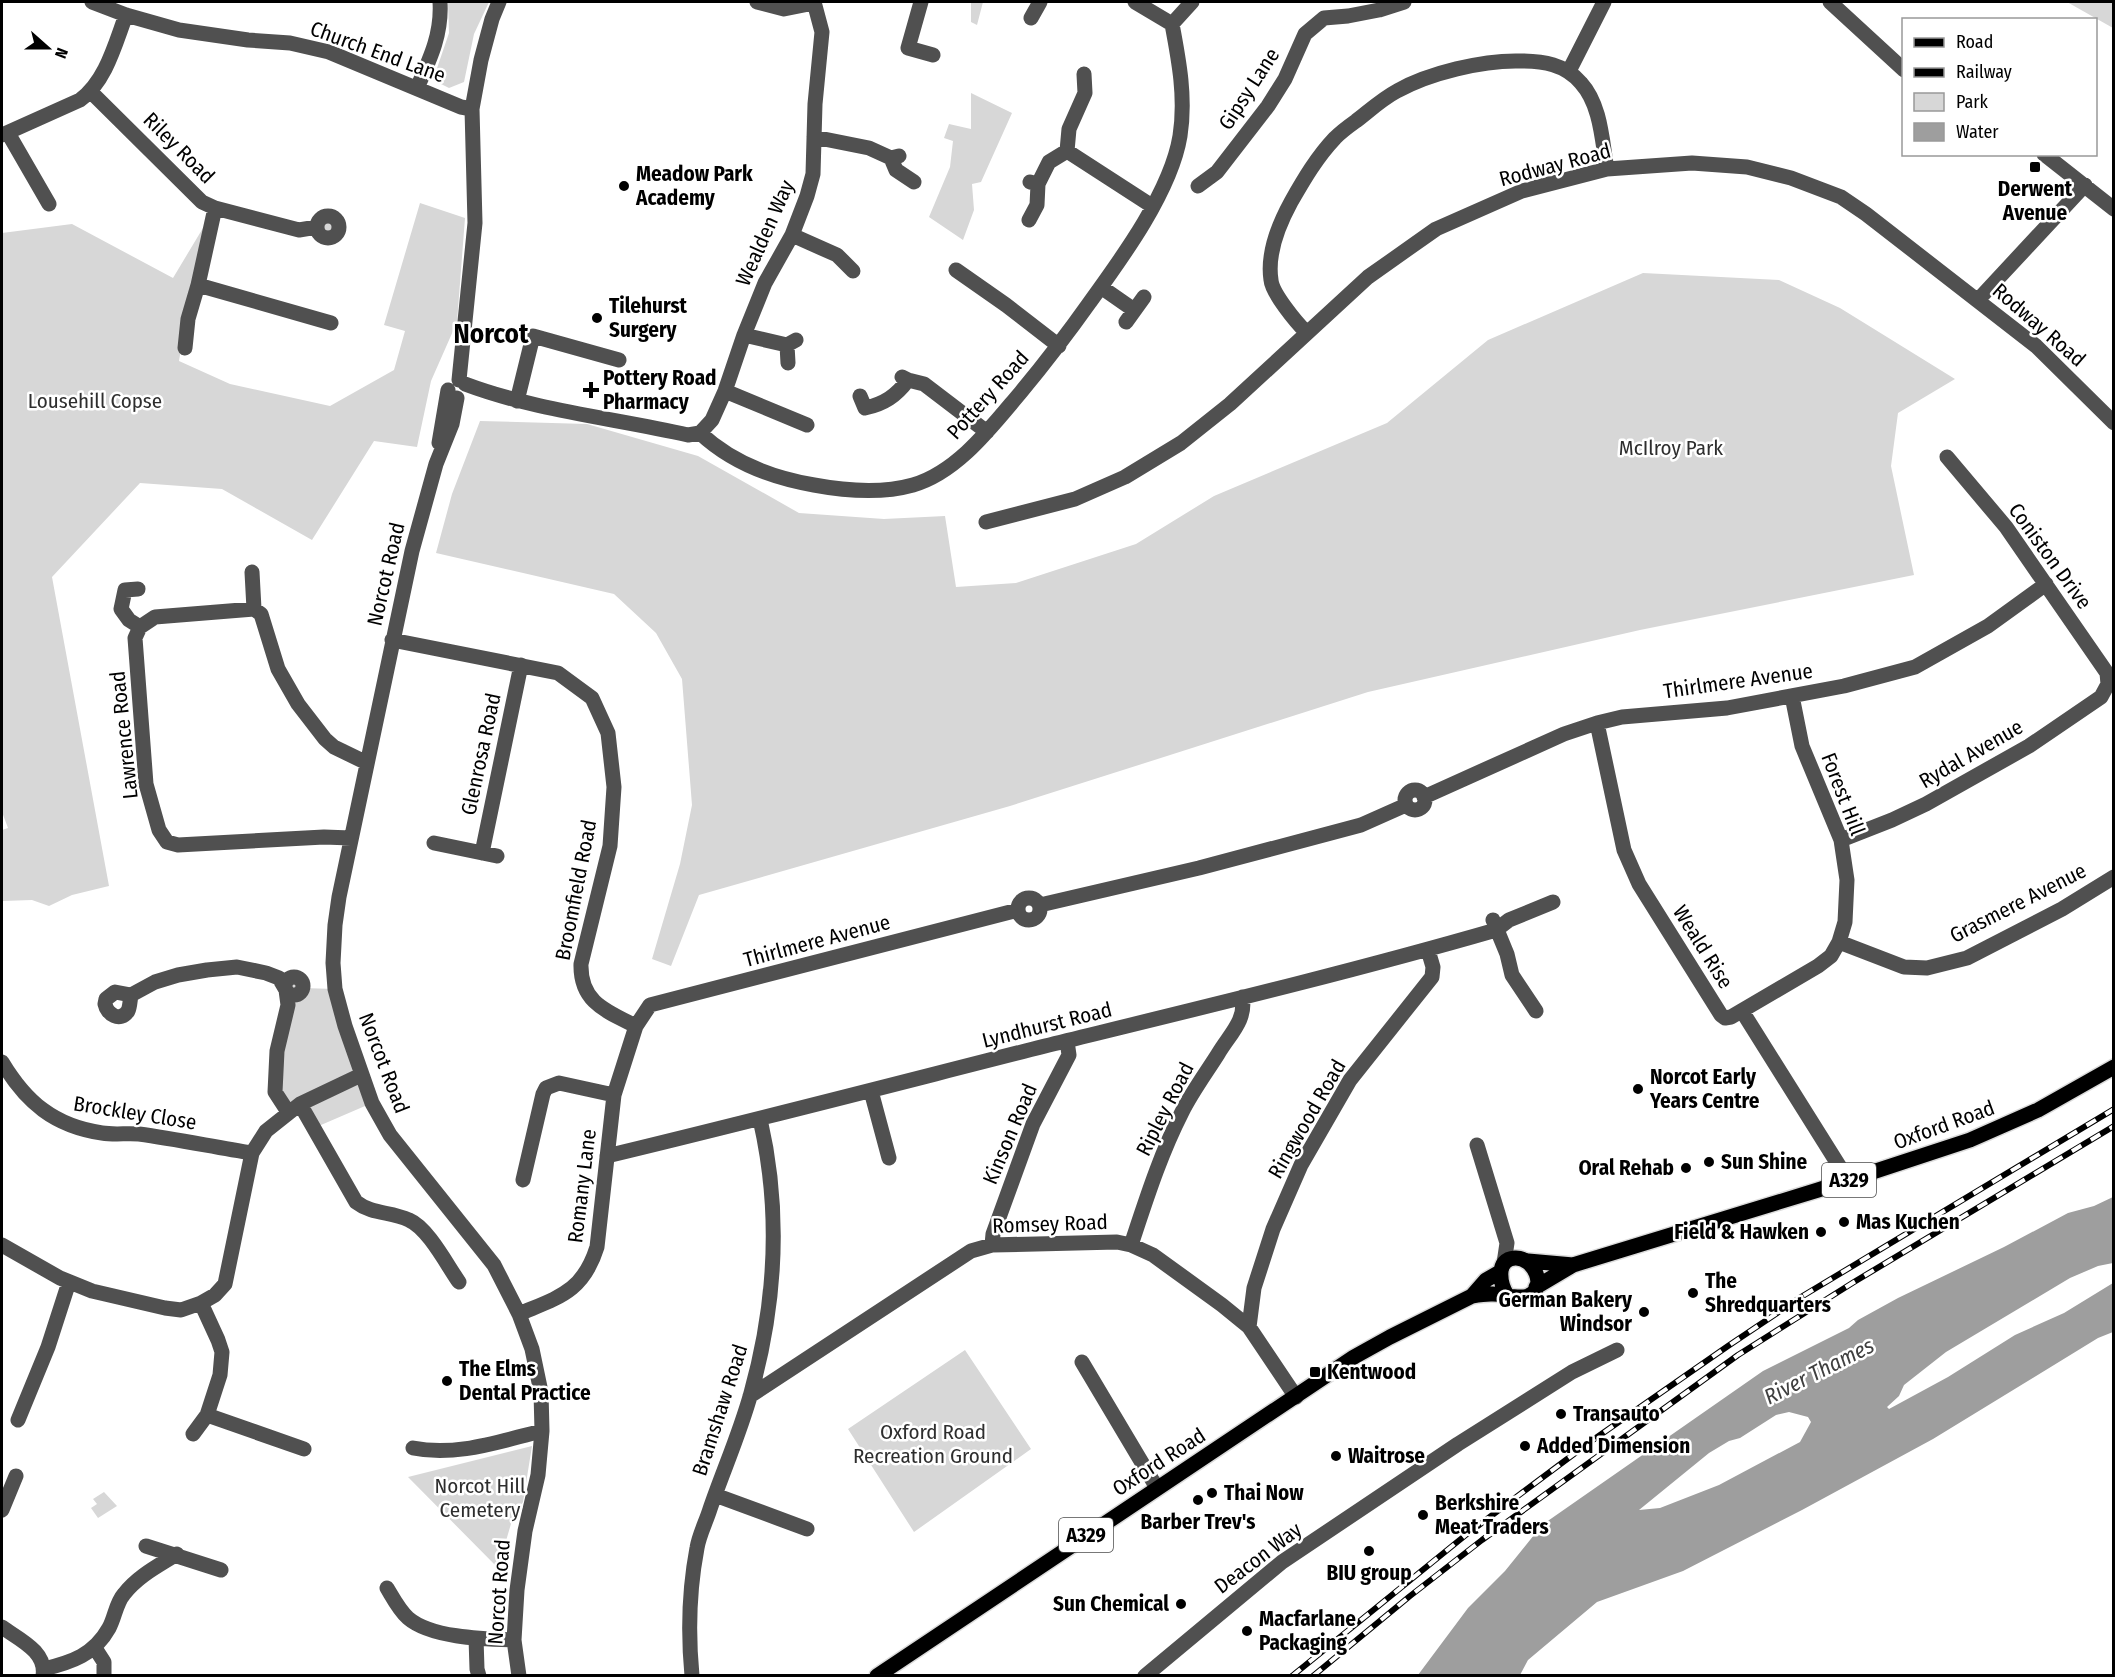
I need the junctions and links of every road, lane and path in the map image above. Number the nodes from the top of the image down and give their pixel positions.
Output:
1 (92, 2) edge
2 (440, 2) edge
3 (499, 2) edge
4 (757, 2) edge
5 (814, 2) edge
6 (921, 2) edge
7 (1040, 2) edge
8 (1135, 2) edge
9 (1192, 2) edge
10 (1404, 2) edge
11 (1604, 2) edge
12 (1830, 2) edge
13 (126, 15) junction
14 (1031, 18) dead end
15 (1172, 24) junction
16 (933, 55) dead end
17 (1902, 68) edge
18 (1569, 71) junction
19 (1084, 74) dead end
20 (417, 88) junction
21 (91, 92) junction
22 (472, 109) junction
23 (4, 134) edge
24 (814, 137) junction
25 (1067, 151) junction
26 (2047, 156) edge
27 (1607, 169) junction
28 (914, 182) dead end
29 (2085, 185) junction
30 (1198, 186) dead end
31 (49, 204) dead end
32 (1152, 206) junction
33 (215, 208) junction
34 (2114, 209) edge
35 (1029, 220) dead end
36 (317, 227) dead end
37 (792, 235) junction
38 (957, 270) dead end
39 (853, 271) dead end
40 (198, 285) junction
41 (1101, 287) junction
42 (1144, 297) dead end
43 (1978, 300) junction
44 (331, 323) dead end
45 (1306, 332) junction
46 (744, 334) junction
47 (1059, 346) junction
48 (186, 348) dead end
49 (620, 360) dead end
50 (788, 363) dead end
51 (457, 388) junction
52 (725, 391) junction
53 (860, 396) dead end
54 (512, 399) junction
55 (802, 419) dead end
56 (2114, 423) edge
57 (987, 432) junction
58 (700, 434) junction
59 (1947, 458) dead end
60 (985, 521) dead end
61 (252, 572) dead end
62 (2046, 584) junction
63 (138, 589) dead end
64 (254, 609) junction
65 (140, 627) junction
66 (392, 640) junction
67 (521, 665) junction
68 (2108, 684) joint
69 (1792, 696) junction
70 (1597, 723) junction
71 (367, 763) junction
72 (351, 838) junction
73 (1840, 840) junction
74 (434, 843) dead end
75 (2114, 877) edge
76 (1553, 902) dead end
77 (1495, 925) junction
78 (1839, 942) junction
79 (1428, 950) junction
80 (131, 995) dead end
81 (1242, 998) junction
82 (1536, 1011) dead end
83 (1742, 1011) junction
84 (636, 1026) junction
85 (1067, 1041) junction
86 (2, 1062) edge
87 (2114, 1067) edge
88 (361, 1075) junction
89 (871, 1091) junction
90 (614, 1095) junction
91 (294, 1108) junction
92 (760, 1119) junction
93 (1477, 1145) dead end
94 (607, 1156) junction
95 (889, 1158) dead end
96 (251, 1159) junction
97 (524, 1180) dead end
98 (1848, 1180) junction
99 (1507, 1243) junction
100 (2, 1245) edge
101 (992, 1245) junction
102 (1131, 1245) junction
103 (1525, 1260) junction
104 (1573, 1265) junction
105 (1502, 1268) junction
106 (69, 1282) junction
107 (459, 1282) dead end
108 (1536, 1287) junction
109 (1507, 1295) junction
110 (1472, 1296) junction
111 (201, 1303) junction
112 (519, 1314) junction
113 (1249, 1327) junction
114 (1617, 1350) dead end
115 (1082, 1362) dead end
116 (750, 1396) junction
117 (1296, 1397) junction
118 (207, 1415) junction
119 (18, 1420) dead end
120 (542, 1431) junction
121 (193, 1434) dead end
122 (304, 1449) dead end
123 (422, 1454) dead end
124 (16, 1476) dead end
125 (1157, 1488) junction
126 (715, 1495) junction
127 (2, 1510) edge
128 (807, 1529) dead end
129 (146, 1546) dead end
130 (177, 1554) junction
131 (221, 1570) dead end
132 (387, 1588) dead end
133 (2, 1627) edge
134 (476, 1638) junction
135 (514, 1640) junction
136 (95, 1648) junction
137 (43, 1672) edge
138 (104, 1676) edge
139 (479, 1676) edge
140 (519, 1676) edge
141 (692, 1676) edge
142 (877, 1676) edge
143 (1145, 1676) edge

1 - 13 street, Church End Lane
2 - 20 street
3 - 22 street, Norcot Road
4 - 5 street
5 - 24 street, Wealden Way
6 - 16 street
7 - 14 street
8 - 15 street
9 - 15 street
10 - 30 street, Gipsy Lane
11 - 18 street
12 - 17 street
13 - 20 street, Church End Lane
13 - 21 street
15 - 32 street, Pottery Road
18 - 27 street
18 - 45 street
19 - 25 street
20 - 22 street, Church End Lane
21 - 23 street
21 - 33 street, Riley Road
22 - 51 street, Norcot Road
23 - 31 street
24 - 28 street
24 - 37 street, Wealden Way
25 - 32 street
25 - 35 street
26 - 29 street
27 - 43 street, Rodway Road
27 - 45 street, Rodway Road
29 - 34 street
29 - 43 street
32 - 41 street, Pottery Road
33 - 36 street, Riley Road
33 - 40 street
37 - 39 street
37 - 46 street, Wealden Way
38 - 47 street
40 - 44 street
40 - 48 street
41 - 42 street
41 - 47 street, Pottery Road
43 - 56 street, Rodway Road
45 - 60 street, Rodway Road
46 - 50 street
46 - 52 street, Wealden Way
47 - 57 street, Pottery Road
49 - 54 street
51 - 54 street
51 - 66 street, Norcot Road
52 - 55 street
52 - 58 street, Wealden Way
53 - 57 street
54 - 58 street
57 - 58 street, Pottery Road
59 - 62 street, Coniston Drive
61 - 64 street
62 - 68 street, Coniston Drive
62 - 69 street, Thirlmere Avenue
63 - 65 street
64 - 65 street
64 - 71 street
65 - 72 street, Lawrence Road
66 - 67 street, Broomfield Road
66 - 71 street, Norcot Road
67 - 74 street, Glenrosa Road
67 - 84 street, Broomfield Road
68 - 73 street, Rydal Avenue
69 - 70 street, Thirlmere Avenue
69 - 73 street, Forest Hill
70 - 83 street, Weald Rise
70 - 84 street, Thirlmere Avenue
71 - 72 street, Norcot Road
72 - 88 street, Norcot Road
73 - 78 street, Forest Hill
75 - 78 street, Grasmere Avenue
76 - 77 street, Lyndhurst Road
77 - 79 street, Lyndhurst Road
77 - 82 street
78 - 83 street
79 - 81 street, Lyndhurst Road
79 - 113 street, Ringwood Road
80 - 91 street
81 - 85 street, Lyndhurst Road
81 - 102 street, Ripley Road
83 - 98 street, Weald Rise
84 - 90 street, Romany Lane
85 - 89 street, Lyndhurst Road
85 - 101 street, Kinson Road
86 - 96 street, Brockley Close
87 - 98 main road, Oxford Road / A329
88 - 91 street
88 - 112 street, Norcot Road
89 - 92 street, Lyndhurst Road
89 - 95 street
90 - 94 street, Romany Lane
90 - 97 street
91 - 96 street
91 - 107 street
92 - 94 street, Lyndhurst Road
92 - 116 street, Bramshaw Road
93 - 99 street
94 - 112 street, Romany Lane
96 - 111 street
98 - 104 main road, Oxford Road / A329
99 - 103 street
99 - 105 street
100 - 106 street
101 - 102 street, Romsey Road
101 - 116 street, Romsey Road
102 - 113 street, Romsey Road
103 - 104 main road, Oxford Road / A329
103 - 105 main road
103 - 108 main road
104 - 108 main road, Oxford Road / A329
105 - 109 main road
105 - 110 main road, Oxford Road / A329
106 - 111 street
106 - 119 street
108 - 109 main road
109 - 110 main road, Oxford Road / A329
110 - 117 main road, Oxford Road / A329
111 - 118 street
112 - 120 street, Norcot Road
113 - 117 street, Romsey Road
114 - 143 street, Deacon Way
115 - 125 street
116 - 126 street, Bramshaw Road
117 - 125 main road, Oxford Road / A329
118 - 121 street
118 - 122 street
120 - 123 street
120 - 135 street, Norcot Road
124 - 127 street
125 - 142 main road, Oxford Road / A329
126 - 128 street
126 - 141 street, Bramshaw Road
129 - 130 street
130 - 131 street
130 - 136 street
132 - 134 street
133 - 137 street
134 - 135 street
134 - 139 street
135 - 140 street, Norcot Road
136 - 137 street
136 - 138 street

